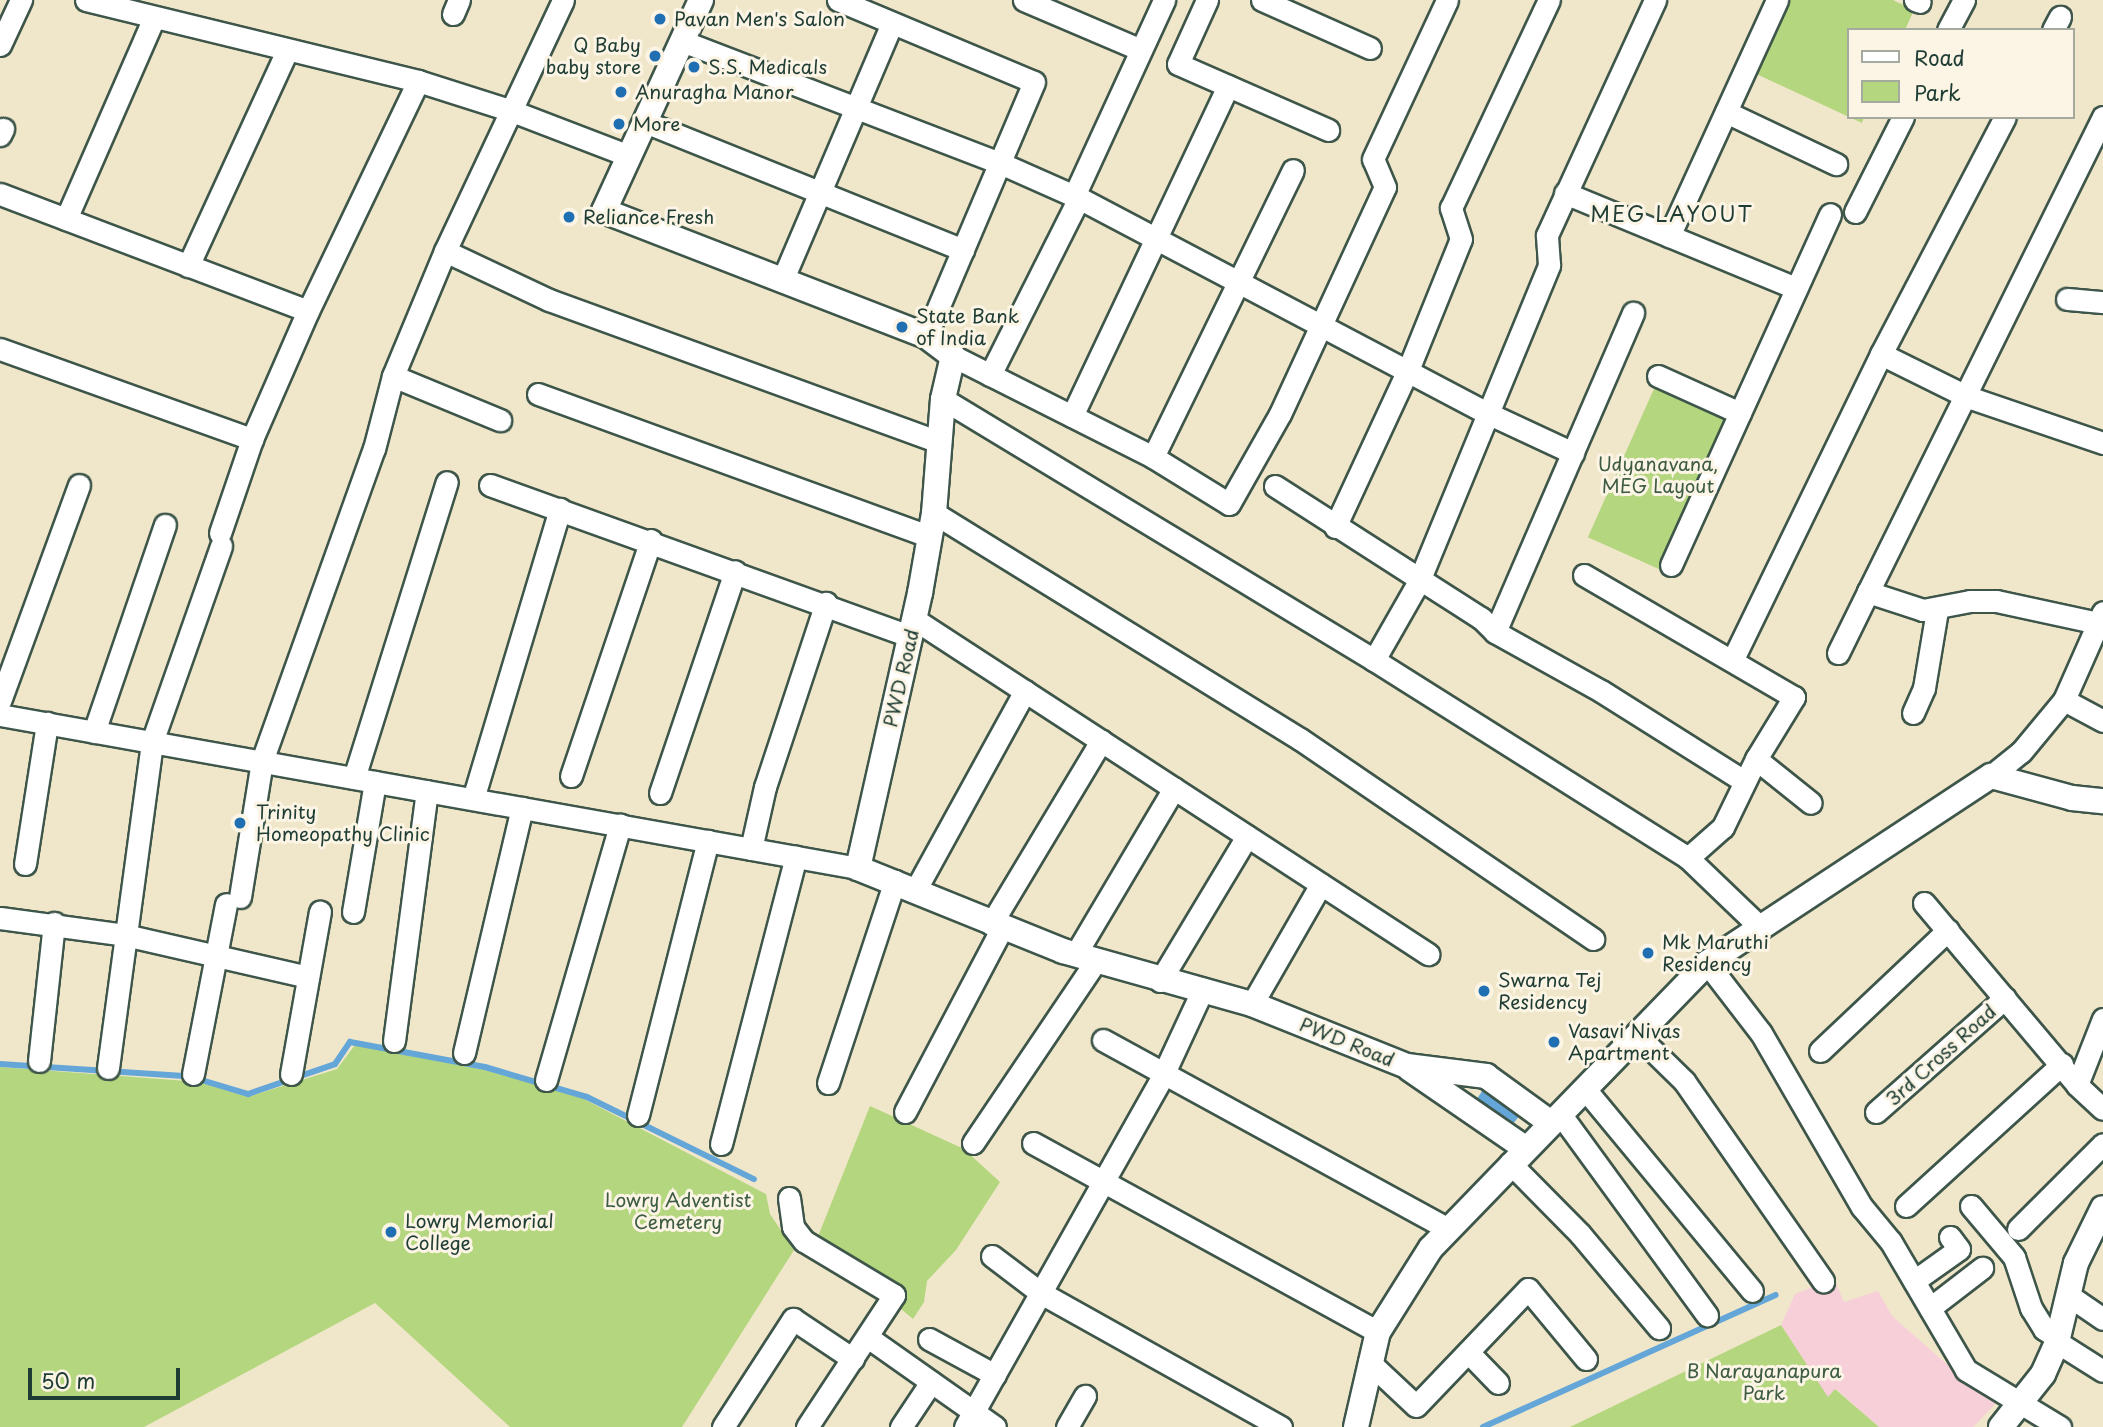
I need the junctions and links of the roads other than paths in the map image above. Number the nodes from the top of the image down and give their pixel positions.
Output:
1 (21, 0) edge
2 (86, 0) edge
3 (563, 0) edge
4 (701, 0) edge
5 (838, 0) edge
6 (1024, 0) edge
7 (1164, 0) edge
8 (1207, 0) edge
9 (1262, 0) edge
10 (1447, 0) edge
11 (1549, 0) edge
12 (1655, 0) edge
13 (1777, 0) edge
14 (1964, 0) edge
15 (155, 18) junction
16 (892, 23) junction
17 (1949, 28) edge
18 (682, 41) junction
19 (0, 45) edge
20 (1370, 48) dead end
21 (1141, 50) junction
22 (287, 51) junction
23 (418, 82) junction
24 (1228, 86) junction
25 (512, 111) junction
26 (855, 111) junction
27 (1726, 112) junction
28 (2103, 117) edge
29 (1902, 119) edge
30 (2004, 119) edge
31 (645, 122) junction
32 (1328, 130) dead end
33 (629, 156) junction
34 (1000, 163) junction
35 (1836, 164) dead end
36 (1293, 170) dead end
37 (817, 193) junction
38 (1565, 193) junction
39 (0, 194) edge
40 (1077, 197) junction
41 (1855, 212) dead end
42 (1830, 215) dead end
43 (66, 219) junction
44 (1669, 236) junction
45 (1157, 239) junction
46 (963, 250) junction
47 (445, 251) junction
48 (188, 266) junction
49 (782, 281) junction
50 (1241, 282) junction
51 (1796, 288) junction
52 (2067, 299) dead end
53 (2103, 302) edge
54 (308, 312) junction
55 (1633, 313) dead end
56 (1321, 326) junction
57 (926, 336) junction
58 (0, 349) edge
59 (1881, 354) junction
60 (953, 356) junction
61 (1408, 370) junction
62 (990, 375) junction
63 (393, 376) junction
64 (1658, 376) dead end
65 (538, 394) dead end
66 (1968, 397) junction
67 (943, 399) junction
68 (1740, 412) junction
69 (1487, 413) junction
70 (1072, 416) junction
71 (500, 420) dead end
72 (253, 439) junction
73 (940, 442) junction
74 (2103, 443) edge
75 (1573, 453) junction
76 (1153, 457) junction
77 (447, 482) dead end
78 (79, 485) dead end
79 (490, 485) dead end
80 (1275, 485) dead end
81 (560, 509) junction
82 (934, 513) junction
83 (165, 525) dead end
84 (1335, 527) junction
85 (930, 537) junction
86 (651, 540) junction
87 (1671, 565) dead end
88 (735, 571) junction
89 (1584, 575) dead end
90 (1419, 581) junction
91 (1868, 592) junction
92 (826, 603) junction
93 (1937, 610) junction
94 (912, 628) junction
95 (2099, 628) edge
96 (1495, 632) junction
97 (1838, 653) dead end
98 (1733, 659) junction
99 (1374, 660) junction
100 (1025, 691) junction
101 (2064, 700) junction
102 (0, 701) edge
103 (1913, 713) dead end
104 (0, 715) edge
105 (2103, 721) edge
106 (47, 723) junction
107 (94, 732) junction
108 (1101, 741) junction
109 (152, 742) junction
110 (1756, 759) junction
111 (261, 761) junction
112 (571, 776) dead end
113 (1991, 776) junction
114 (364, 780) junction
115 (1744, 781) junction
116 (1174, 788) junction
117 (426, 791) junction
118 (660, 793) dead end
119 (473, 799) junction
120 (2103, 801) edge
121 (1811, 803) dead end
122 (522, 808) junction
123 (620, 825) junction
124 (1247, 836) junction
125 (708, 841) junction
126 (751, 849) junction
127 (796, 857) junction
128 (1688, 858) junction
129 (25, 864) dead end
130 (858, 868) junction
131 (1321, 884) junction
132 (905, 885) junction
133 (1924, 903) dead end
134 (320, 912) dead end
135 (353, 912) dead end
136 (0, 918) edge
137 (54, 923) junction
138 (997, 926) junction
139 (1759, 926) junction
140 (1948, 930) junction
141 (125, 935) junction
142 (1593, 939) dead end
143 (1427, 954) dead end
144 (1085, 958) junction
145 (216, 959) junction
146 (1707, 963) junction
147 (308, 977) junction
148 (1160, 981) junction
149 (1203, 989) junction
150 (2005, 998) junction
151 (1252, 1004) junction
152 (2103, 1019) edge
153 (1636, 1034) junction
154 (1103, 1040) dead end
155 (394, 1041) dead end
156 (1820, 1051) dead end
157 (464, 1053) dead end
158 (39, 1061) dead end
159 (2062, 1063) junction
160 (1407, 1066) junction
161 (108, 1068) dead end
162 (193, 1074) dead end
163 (291, 1074) dead end
164 (1163, 1074) junction
165 (546, 1080) dead end
166 (828, 1083) dead end
167 (2077, 1085) junction
168 (1585, 1089) junction
169 (2103, 1110) edge
170 (905, 1112) dead end
171 (1876, 1112) dead end
172 (638, 1115) dead end
173 (1556, 1119) junction
174 (973, 1143) dead end
175 (1033, 1143) dead end
176 (721, 1144) dead end
177 (2103, 1144) edge
178 (1517, 1156) junction
179 (1101, 1183) junction
180 (789, 1198) dead end
181 (1906, 1206) dead end
182 (1971, 1206) dead end
183 (2103, 1209) edge
184 (1448, 1229) junction
185 (2018, 1229) dead end
186 (1950, 1237) dead end
187 (2095, 1240) edge
188 (992, 1256) dead end
189 (1983, 1276) dead end
190 (1823, 1280) dead end
191 (1914, 1281) junction
192 (1752, 1291) dead end
193 (1041, 1293) junction
194 (2068, 1295) junction
195 (1930, 1308) junction
196 (1707, 1315) dead end
197 (2103, 1319) edge
198 (1659, 1328) dead end
199 (1378, 1332) junction
200 (869, 1338) junction
201 (929, 1339) dead end
202 (2058, 1340) junction
203 (1468, 1352) junction
204 (853, 1359) junction
205 (1586, 1359) dead end
206 (1369, 1362) junction
207 (2103, 1371) edge
208 (995, 1375) junction
209 (931, 1382) junction
210 (1497, 1383) dead end
211 (1085, 1396) dead end
212 (2024, 1402) junction
213 (970, 1419) edge
214 (723, 1427) edge
215 (807, 1427) edge
216 (901, 1427) edge
217 (995, 1427) edge
218 (1067, 1427) edge
219 (1281, 1427) edge
220 (1356, 1427) edge
221 (2001, 1427) edge
222 (2060, 1427) edge

1 - 19 street
2 - 15 street
3 - 25 street
4 - 18 street
5 - 16 street
6 - 21 street
7 - 21 street
8 - 24 street
9 - 20 street
10 - 56 street
11 - 61 street
12 - 38 street
13 - 27 street
14 - 17 street
15 - 22 street
15 - 43 street
16 - 26 street
16 - 34 street
18 - 26 street
18 - 31 street
21 - 40 street
22 - 23 street
22 - 48 street
23 - 25 street
23 - 54 street
24 - 32 street
24 - 45 street
25 - 33 street
25 - 47 street
26 - 34 street
26 - 37 street
27 - 35 street
27 - 44 street
28 - 66 street
29 - 41 street
30 - 59 street
31 - 33 street
31 - 37 street
33 - 49 street
34 - 40 street
34 - 46 street
36 - 50 street
37 - 46 street
37 - 49 street
38 - 44 street
38 - 69 street
39 - 43 street
40 - 45 street
40 - 62 street
42 - 51 street
43 - 48 street
44 - 51 street
45 - 50 street
45 - 70 street
46 - 57 street
47 - 63 street
47 - 73 street
48 - 54 street
49 - 57 street
50 - 56 street
50 - 76 street
51 - 68 street
52 - 53 street
54 - 72 street
55 - 75 street
56 - 61 street
56 - 76 street
57 - 60 street
58 - 72 street
59 - 66 street
59 - 98 street
60 - 62 street
60 - 67 street, PWD Road
61 - 69 street
61 - 84 street
62 - 70 street
63 - 71 street
63 - 111 street
64 - 68 street
65 - 85 street
66 - 74 street
66 - 91 street
67 - 73 street, PWD Road
67 - 99 street
68 - 87 street
69 - 75 street
69 - 90 street
70 - 76 street
72 - 109 street
73 - 82 street, PWD Road
75 - 96 street
77 - 114 street
78 - 102 street
79 - 81 street
80 - 84 street
81 - 86 street
81 - 119 street
82 - 85 street, PWD Road
82 - 142 street
83 - 107 street
84 - 90 street
85 - 94 street, PWD Road
86 - 88 street
86 - 112 street
88 - 92 street
88 - 118 street
89 - 98 street
90 - 96 street
90 - 99 street
91 - 93 street
91 - 97 street
92 - 94 street
92 - 126 street
93 - 95 street
93 - 103 street
94 - 100 street
94 - 130 street, PWD Road
95 - 101 street
96 - 115 street
98 - 110 street
99 - 128 street
100 - 108 street
100 - 132 street
101 - 105 street
101 - 113 street
104 - 106 street
106 - 107 street
106 - 129 street
107 - 109 street
108 - 116 street
108 - 138 street
109 - 111 street
109 - 141 street
110 - 115 street
110 - 121 street
111 - 114 street
111 - 145 street
113 - 120 street
113 - 139 street
114 - 117 street
114 - 135 street
115 - 128 street
116 - 124 street
116 - 144 street
117 - 119 street
117 - 155 street
119 - 122 street
122 - 123 street
122 - 157 street
123 - 125 street
123 - 165 street
124 - 131 street
124 - 148 street
125 - 126 street
125 - 172 street
126 - 127 street
127 - 130 street
127 - 176 street
128 - 139 street
130 - 132 street, PWD Road
131 - 143 street
131 - 151 street
132 - 138 street, PWD Road
132 - 166 street
133 - 140 street
134 - 147 street
136 - 137 street
137 - 141 street
137 - 158 street
138 - 144 street, PWD Road
138 - 170 street
139 - 146 street
140 - 150 street
140 - 156 street
141 - 145 street
141 - 161 street
144 - 148 street, PWD Road
144 - 174 street
145 - 147 street
145 - 162 street
146 - 153 street
146 - 191 street
147 - 163 street
148 - 149 street, PWD Road
149 - 151 street, PWD Road
149 - 164 street
150 - 159 street
150 - 171 street, 3rd Cross Road
151 - 160 street, PWD Road
152 - 167 street
153 - 168 street
153 - 190 street
154 - 164 street
159 - 167 street
159 - 181 street
160 - 173 street, PWD Road
160 - 178 street
164 - 179 street
164 - 184 street
167 - 169 street
168 - 173 street
168 - 192 street
173 - 178 street
173 - 196 street
175 - 179 street
177 - 185 street
178 - 184 street
178 - 198 street
179 - 193 street
179 - 199 street
180 - 200 street
182 - 202 street
183 - 187 street
184 - 199 street
186 - 191 street
187 - 194 street
188 - 193 street
189 - 195 street
191 - 195 street
193 - 208 street
193 - 219 street
194 - 197 street
194 - 202 street
195 - 212 street
199 - 206 street
200 - 204 street
200 - 209 street
201 - 208 street
202 - 207 street
202 - 212 street
203 - 205 street
203 - 206 street
203 - 210 street
204 - 214 street
204 - 215 street
206 - 220 street
208 - 213 street
209 - 213 street
209 - 216 street
211 - 218 street
212 - 221 street
212 - 222 street
213 - 217 street

